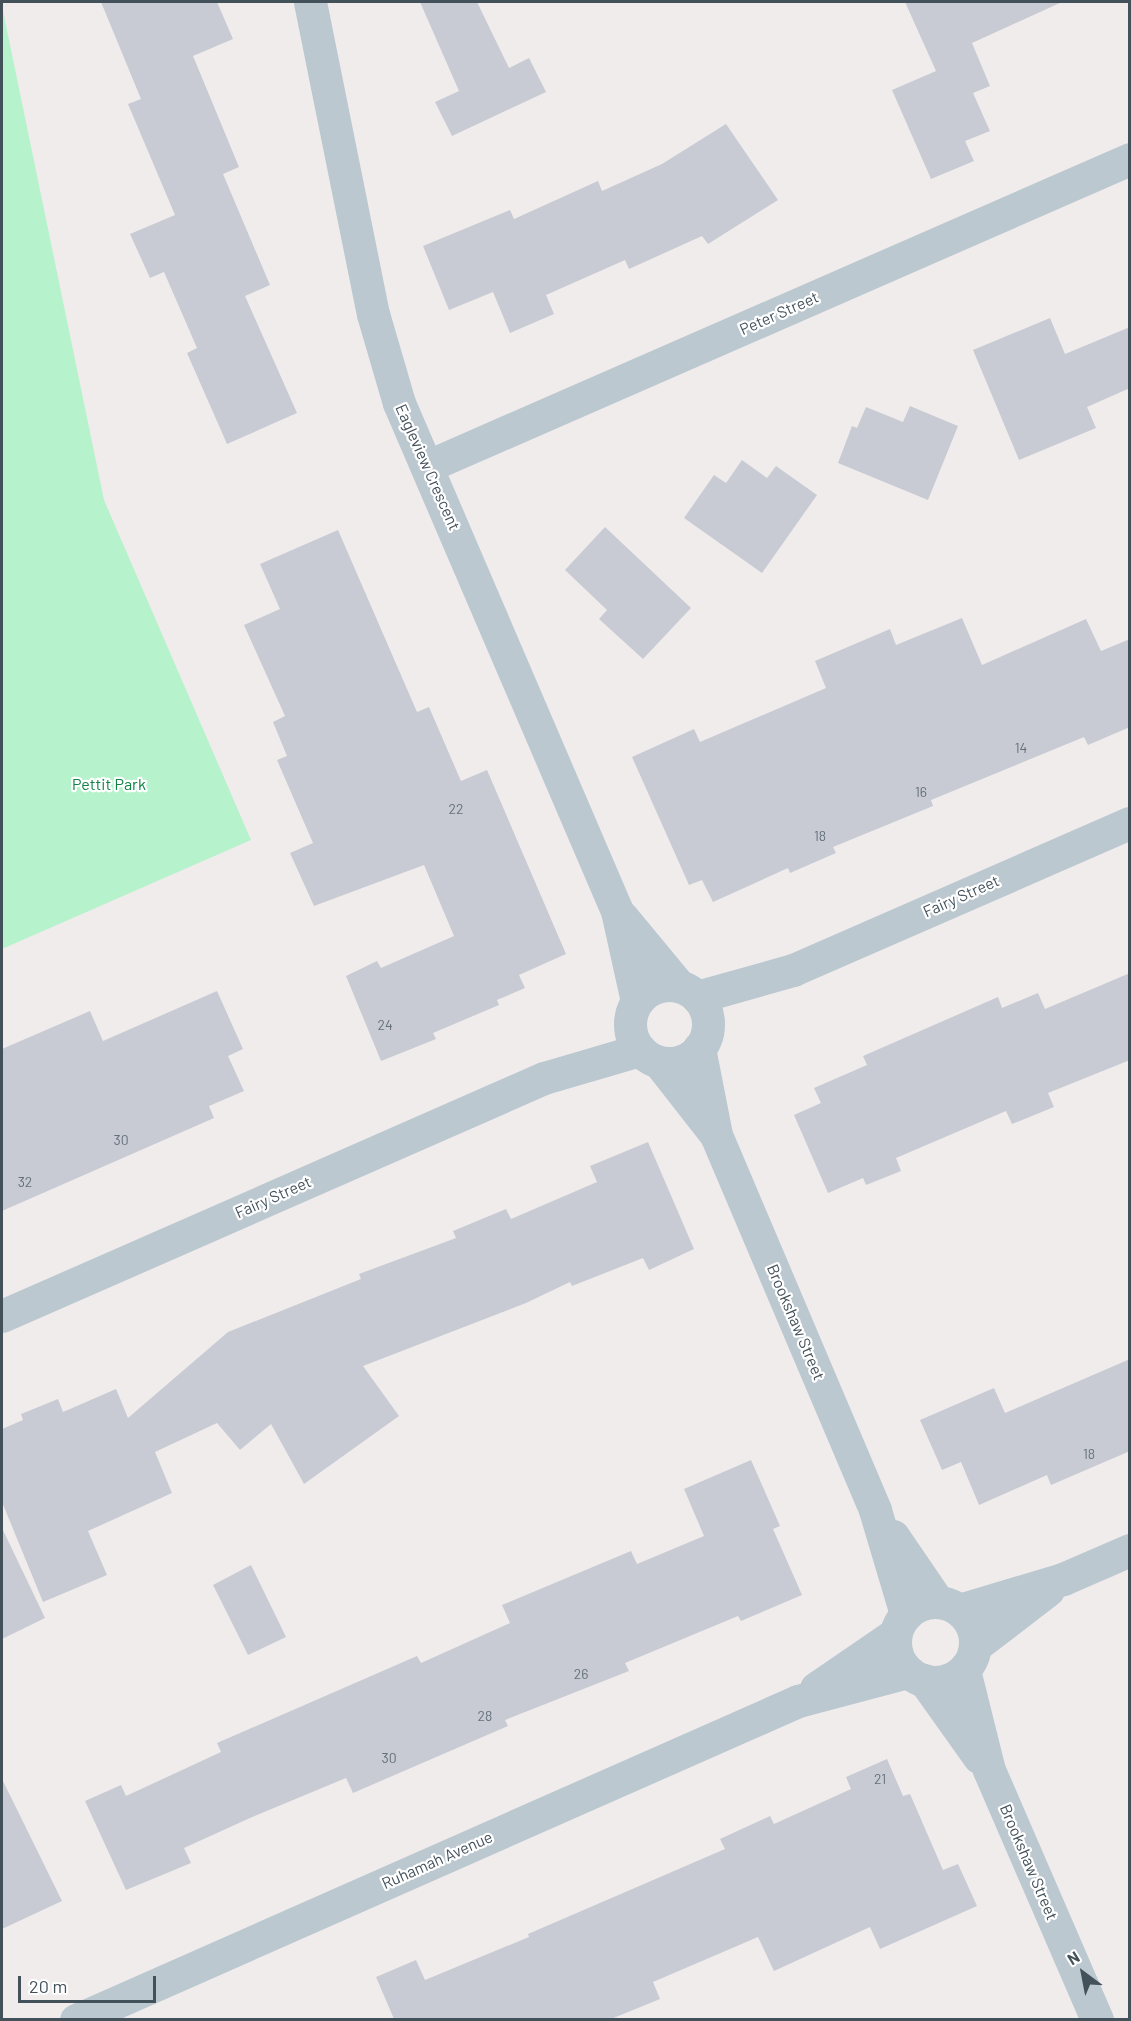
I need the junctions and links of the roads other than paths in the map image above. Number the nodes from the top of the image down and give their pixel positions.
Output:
1 (310, 2) edge
2 (1130, 159) edge
3 (428, 466) junction
4 (1130, 823) edge
5 (617, 911) junction
6 (634, 1010) junction
7 (696, 1014) junction
8 (649, 1056) junction
9 (544, 1078) junction
10 (716, 1135) junction
11 (2, 1316) edge
12 (875, 1510) junction
13 (1130, 1550) edge
14 (1064, 1579) junction
15 (948, 1606) junction
16 (901, 1624) junction
17 (969, 1658) junction
18 (916, 1676) junction
19 (798, 1701) junction
20 (989, 1770) junction
21 (76, 2019) edge
22 (1097, 2019) edge

1 - 3 street, Eagleview Crescent
2 - 3 street, Peter Street
3 - 5 street, Eagleview Crescent
4 - 7 street, Fairy Street
5 - 6 street, Eagleview Crescent
5 - 7 street, Eagleview Crescent
6 - 7 street
6 - 8 street
6 - 9 street, Fairy Street
7 - 8 street
7 - 10 street, Brookshaw Street
8 - 9 street, Fairy Street
8 - 10 street, Brookshaw Street
9 - 11 street, Fairy Street
10 - 12 street, Brookshaw Street
12 - 15 street, Brookshaw Street
12 - 16 street, Brookshaw Street
13 - 14 street
14 - 15 street
14 - 17 street
15 - 16 street
15 - 17 street
16 - 18 street
16 - 19 street, Ruhamah Avenue
17 - 18 street
17 - 20 street, Brookshaw Street
18 - 19 street, Ruhamah Avenue
18 - 20 street, Brookshaw Street
19 - 21 street, Ruhamah Avenue
20 - 22 street, Brookshaw Street

